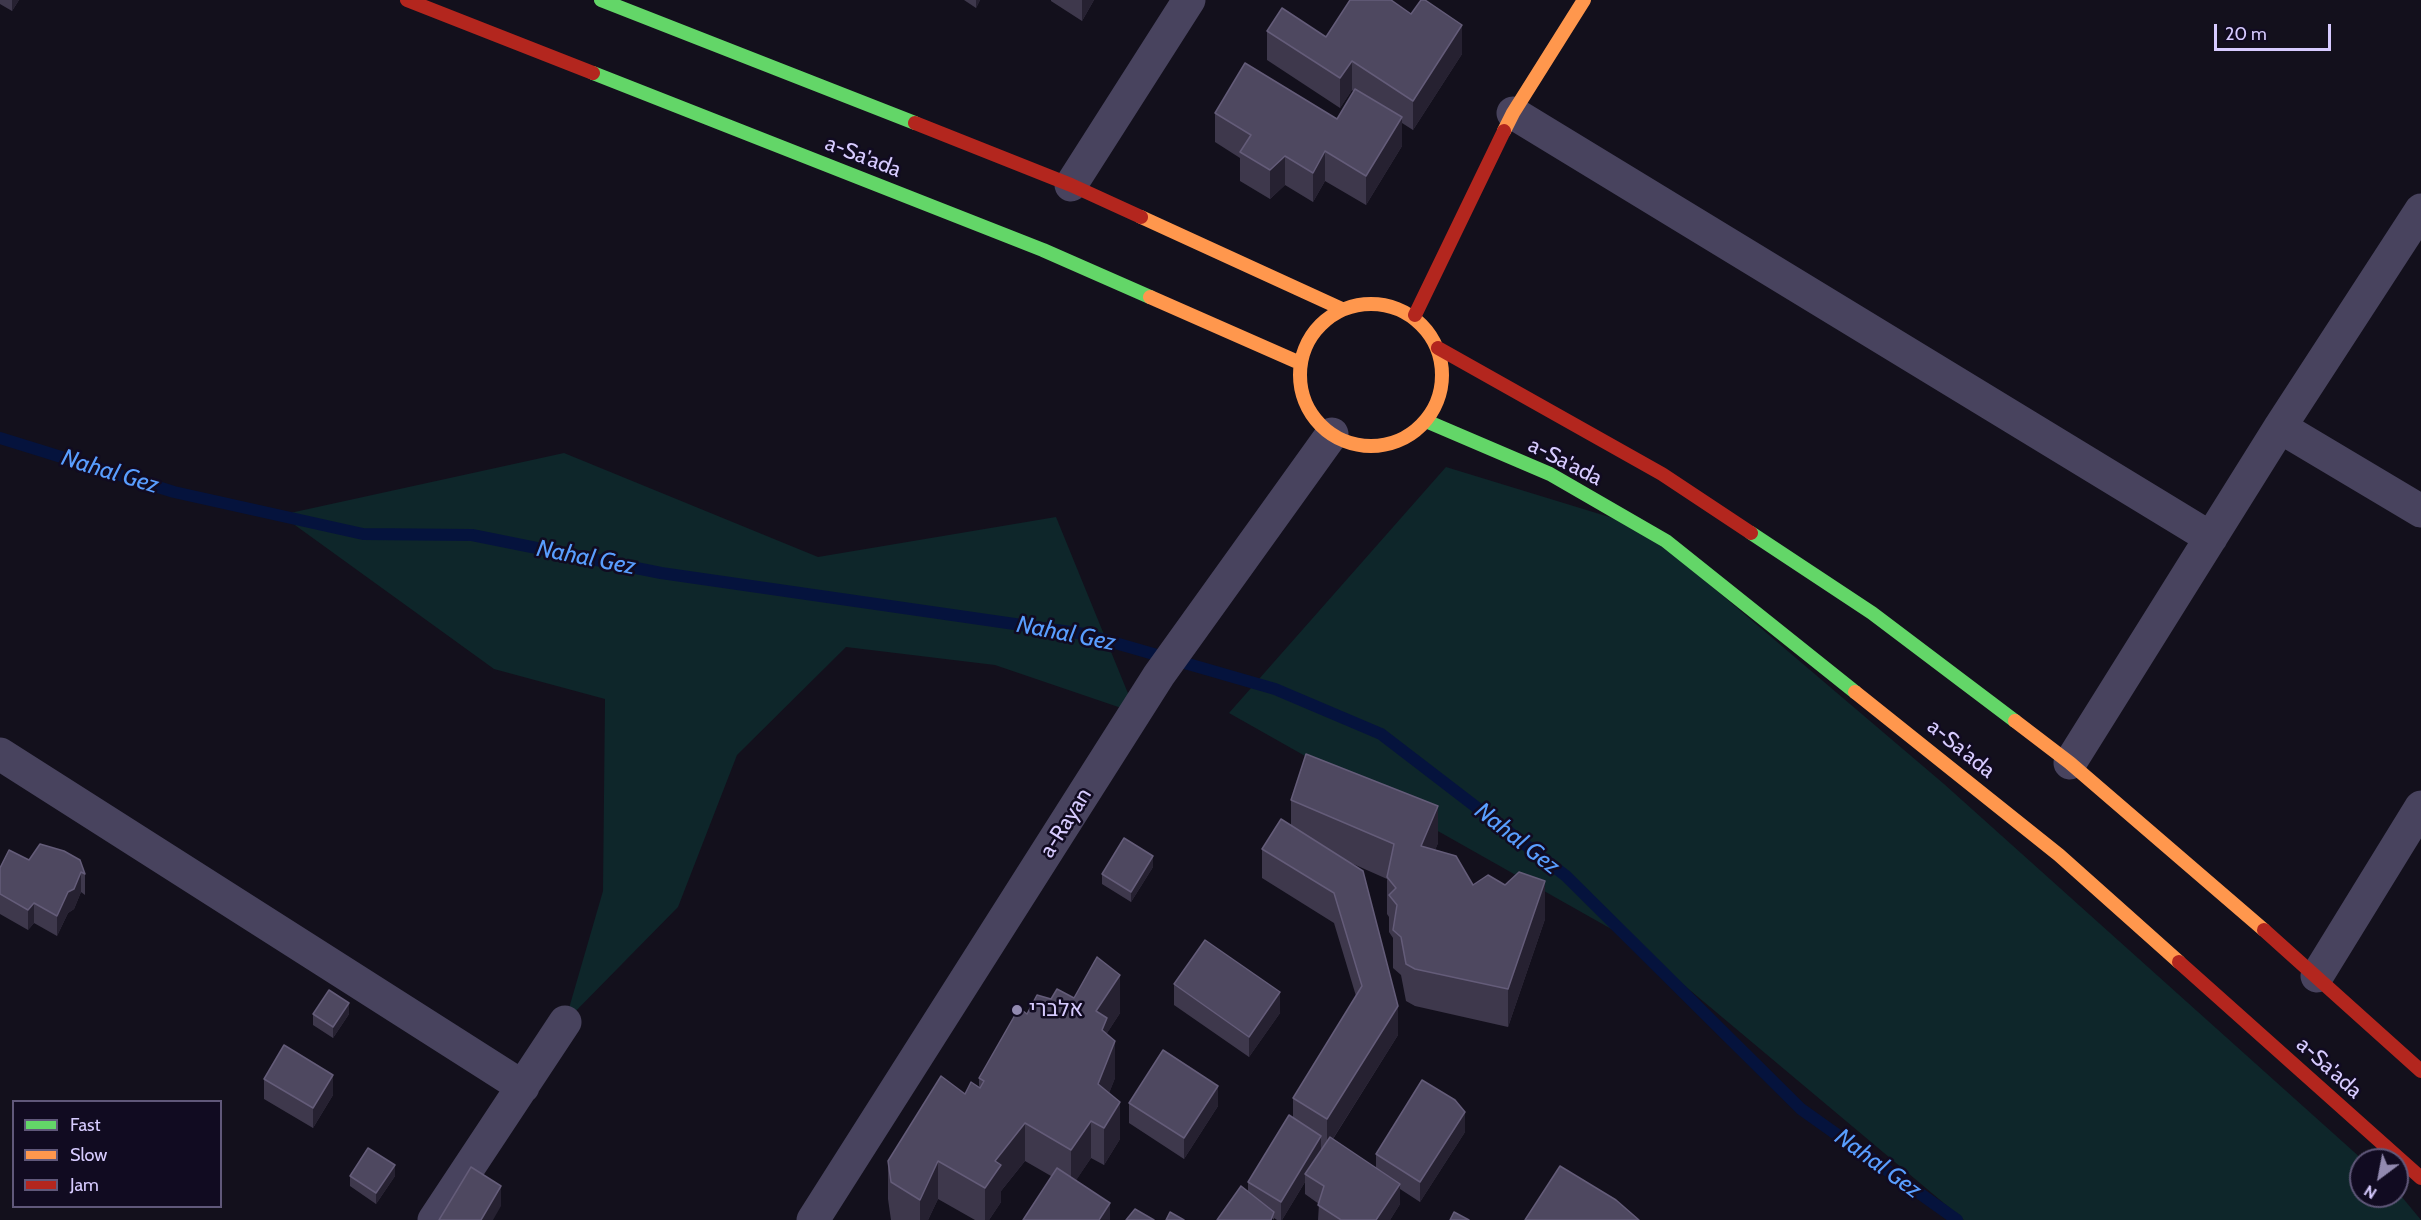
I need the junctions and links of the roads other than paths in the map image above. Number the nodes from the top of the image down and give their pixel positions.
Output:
1 (407, 0) edge
2 (602, 0) edge
3 (1189, 0) edge
4 (1584, 0) edge
5 (1513, 113) junction
6 (1071, 185) junction
7 (2421, 210) edge
8 (1342, 309) junction
9 (1414, 315) junction
10 (1438, 348) junction
11 (1300, 363) junction
12 (1426, 421) junction
13 (2280, 427) junction
14 (1332, 434) junction
15 (2421, 511) edge
16 (2211, 538) junction
17 (0, 754) edge
18 (2070, 763) junction
19 (2421, 807) edge
20 (2317, 976) junction
21 (565, 1022) dead end
22 (2421, 1071) edge
23 (523, 1087) junction
24 (2421, 1178) edge
25 (815, 1219) edge
26 (434, 1220) edge

1 - 11 street, a-Sa'ada
2 - 6 street
3 - 6 street
4 - 5 street
5 - 9 street
5 - 16 street
6 - 8 street
7 - 13 street
8 - 9 street
8 - 11 street
9 - 10 street
10 - 12 street
10 - 18 street, a-Sa'ada
11 - 14 street
12 - 14 street
12 - 24 street, a-Sa'ada
13 - 15 street
13 - 16 street
14 - 25 street, a-Rayan
16 - 18 street
17 - 23 street
18 - 20 street, a-Sa'ada
19 - 20 street
20 - 22 street, a-Sa'ada
21 - 23 street
23 - 26 street

